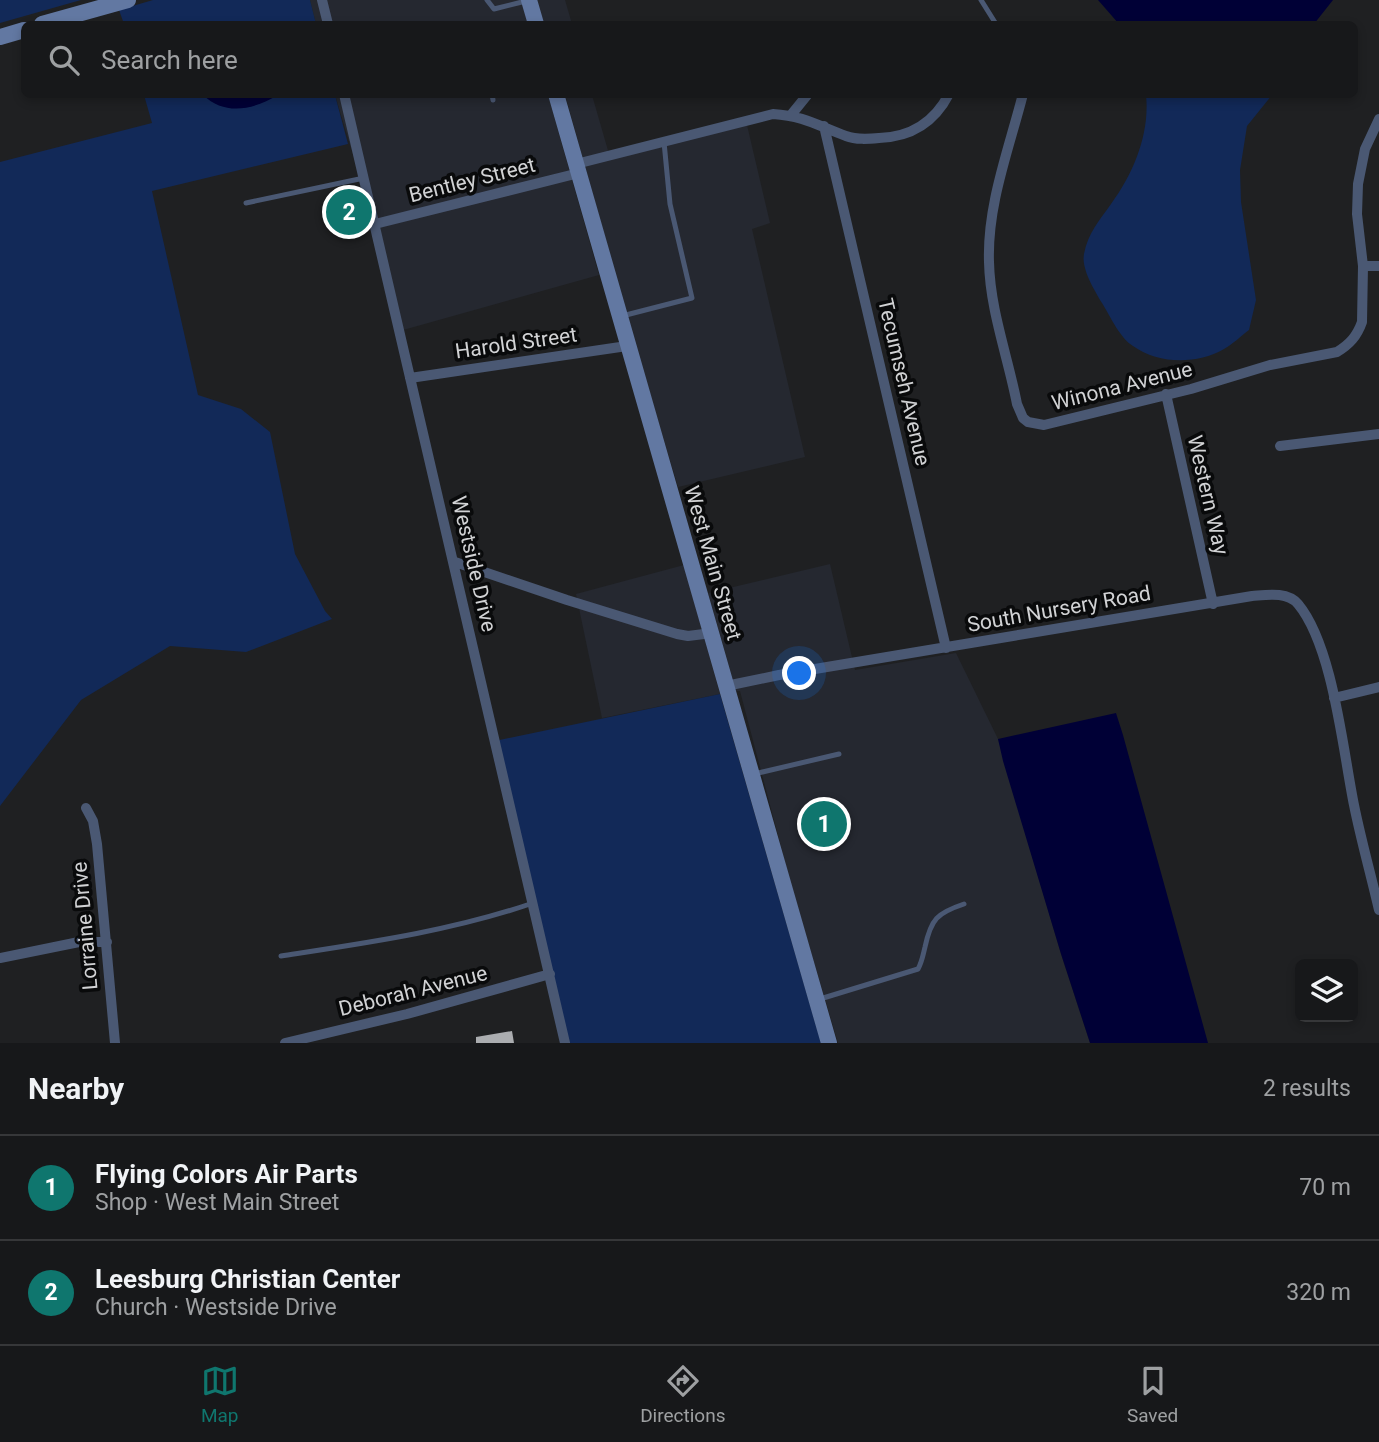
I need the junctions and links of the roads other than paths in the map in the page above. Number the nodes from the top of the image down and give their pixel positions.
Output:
1 (128, 0) edge
2 (322, 0) edge
3 (487, 0) edge
4 (529, 0) edge
5 (981, 0) edge
6 (53, 21) edge
7 (327, 21) edge
8 (535, 21) edge
9 (994, 21) edge
10 (21, 31) edge
11 (0, 37) edge
12 (345, 98) edge
13 (557, 98) edge
14 (805, 98) edge
15 (947, 98) edge
16 (1022, 98) edge
17 (791, 115) junction
18 (1379, 119) edge
19 (824, 126) junction
20 (664, 141) junction
21 (578, 168) junction
22 (364, 178) junction
23 (246, 203) dead end
24 (375, 224) junction
25 (1363, 266) junction
26 (1379, 266) edge
27 (619, 316) junction
28 (627, 346) junction
29 (410, 378) junction
30 (1166, 394) junction
31 (1379, 435) edge
32 (1280, 446) dead end
33 (455, 562) junction
34 (1213, 604) junction
35 (712, 633) junction
36 (946, 648) junction
37 (726, 687) junction
38 (1379, 687) edge
39 (1334, 698) junction
40 (839, 754) dead end
41 (751, 775) junction
42 (86, 808) dead end
43 (533, 903) junction
44 (964, 904) dead end
45 (1379, 910) edge
46 (107, 942) junction
47 (281, 956) dead end
48 (0, 958) edge
49 (550, 974) junction
50 (817, 1000) junction
51 (116, 1043) edge
52 (285, 1043) edge
53 (565, 1043) edge
54 (830, 1043) edge

1 - 6 main road
2 - 7 street
3 - 4 lane
4 - 8 main road
5 - 9 lane
10 - 11 main road
12 - 22 street, Westside Drive
13 - 21 main road, West Main Street
14 - 17 street
15 - 19 street
16 - 30 street, Winona Avenue
17 - 19 street
17 - 20 street, Bentley Street
18 - 25 street, Winona Avenue
19 - 36 street, Tecumseh Avenue
20 - 21 street, Bentley Street
20 - 27 lane
21 - 24 street, Bentley Street
21 - 27 main road, West Main Street
22 - 23 lane
22 - 24 street, Westside Drive
24 - 29 street, Westside Drive
25 - 26 street
25 - 30 street, Winona Avenue
27 - 28 main road, West Main Street
28 - 29 street, Harold Street
28 - 35 main road, West Main Street
29 - 33 street, Westside Drive
30 - 34 street, Western Way
31 - 32 street
33 - 35 street
33 - 43 street, Westside Drive
34 - 36 street, South Nursery Road
34 - 39 street, South Nursery Road
35 - 37 main road, West Main Street
36 - 37 street, South Nursery Road
37 - 41 main road, West Main Street
38 - 39 street
39 - 45 street, South Nursery Road
40 - 41 lane
41 - 50 main road, West Main Street
42 - 46 street, Lorraine Drive
43 - 47 lane
43 - 49 street, Westside Drive
44 - 50 lane
46 - 48 street
46 - 51 street, Lorraine Drive
49 - 52 street, Deborah Avenue
49 - 53 street, Westside Drive
50 - 54 main road, West Main Street

